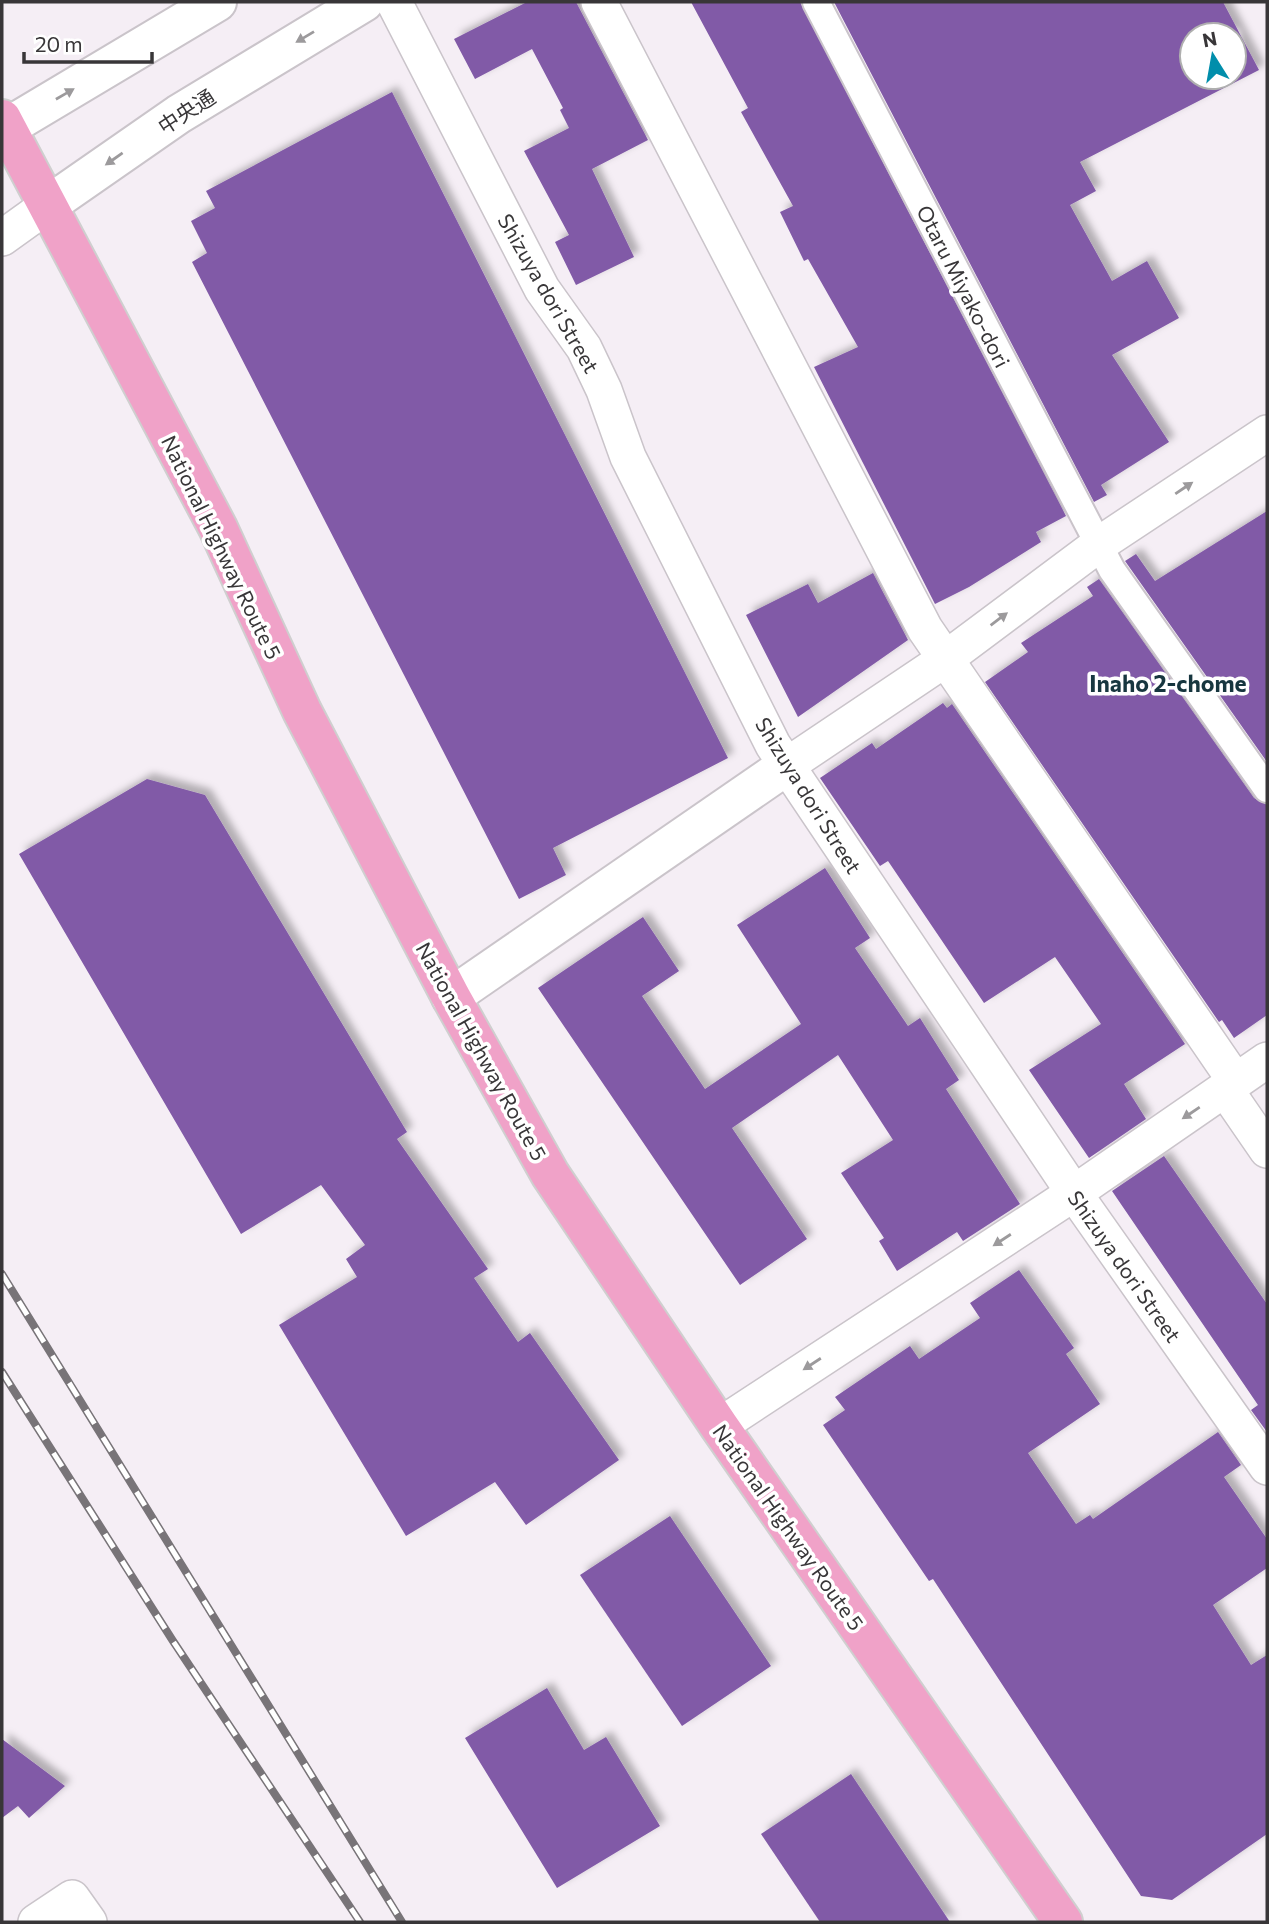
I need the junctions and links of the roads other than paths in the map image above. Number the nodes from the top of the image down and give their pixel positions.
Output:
1 (217, 2) edge
2 (364, 2) edge
3 (394, 2) edge
4 (599, 2) edge
5 (816, 2) edge
6 (3, 126) edge
7 (48, 205) junction
8 (2, 238) edge
9 (1267, 433) edge
10 (1105, 557) junction
11 (944, 660) junction
12 (786, 766) junction
13 (1267, 789) edge
14 (451, 998) junction
15 (1267, 1060) edge
16 (1231, 1085) junction
17 (1267, 1150) edge
18 (1074, 1193) junction
19 (719, 1426) junction
20 (1267, 1466) edge
21 (36, 1922) edge
22 (89, 1922) edge
23 (1063, 1922) edge

6 -> 1 street
2 -> 7 street, 中央通
3 - 12 street, Shizuya dori Street
4 - 11 street
5 - 10 street, Otaru Miyako-dori
6 - 7 highway, National Highway Route 5
7 - 8 street
7 - 14 highway, National Highway Route 5
10 -> 9 street
11 -> 10 street
10 - 13 street, Otaru Miyako-dori
11 - 12 street
11 - 16 street
12 - 14 street
12 - 18 street, Shizuya dori Street
14 - 19 highway, National Highway Route 5
15 - 16 street
16 - 17 street
16 -> 18 street
18 -> 19 street
18 - 20 street, Shizuya dori Street
19 - 23 highway, National Highway Route 5
21 - 22 street

